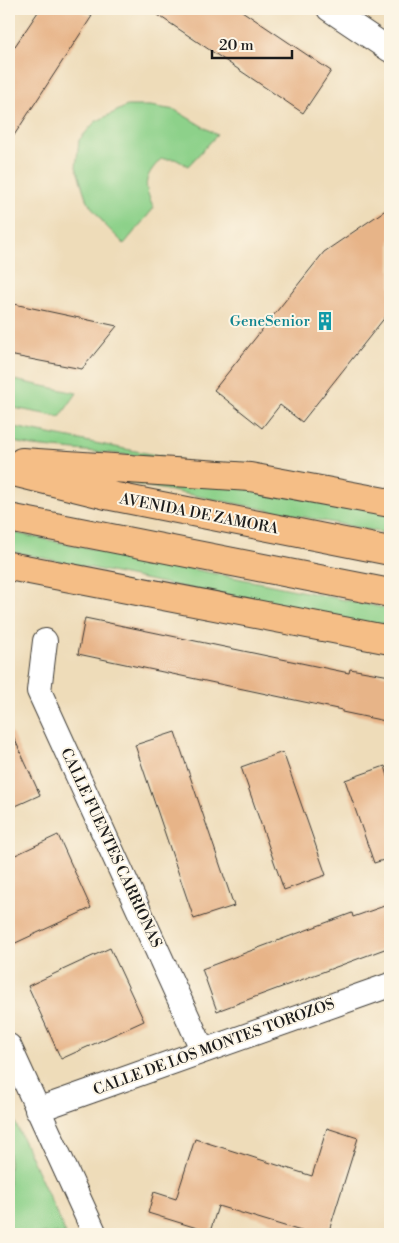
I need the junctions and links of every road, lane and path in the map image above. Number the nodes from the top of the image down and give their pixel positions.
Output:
1 (329, 9) edge
2 (390, 50) edge
3 (9, 461) edge
4 (9, 471) edge
5 (390, 503) edge
6 (9, 518) edge
7 (390, 551) edge
8 (9, 566) edge
9 (390, 593) edge
10 (390, 640) edge
11 (46, 641) dead end
12 (390, 985) edge
13 (9, 1046) edge
14 (203, 1051) junction
15 (37, 1110) junction
16 (95, 1234) edge

1 - 2 street
3 - 5 highway
4 - 7 highway, AVENIDA DE ZAMORA
6 - 9 highway
8 - 10 highway
11 - 14 street, CALLE FUENTES CARRIONAS
12 - 14 street, CALLE DE LOS MONTES TOROZOS
13 - 15 street
14 - 15 street, CALLE DE LOS MONTES TOROZOS
15 - 16 street

